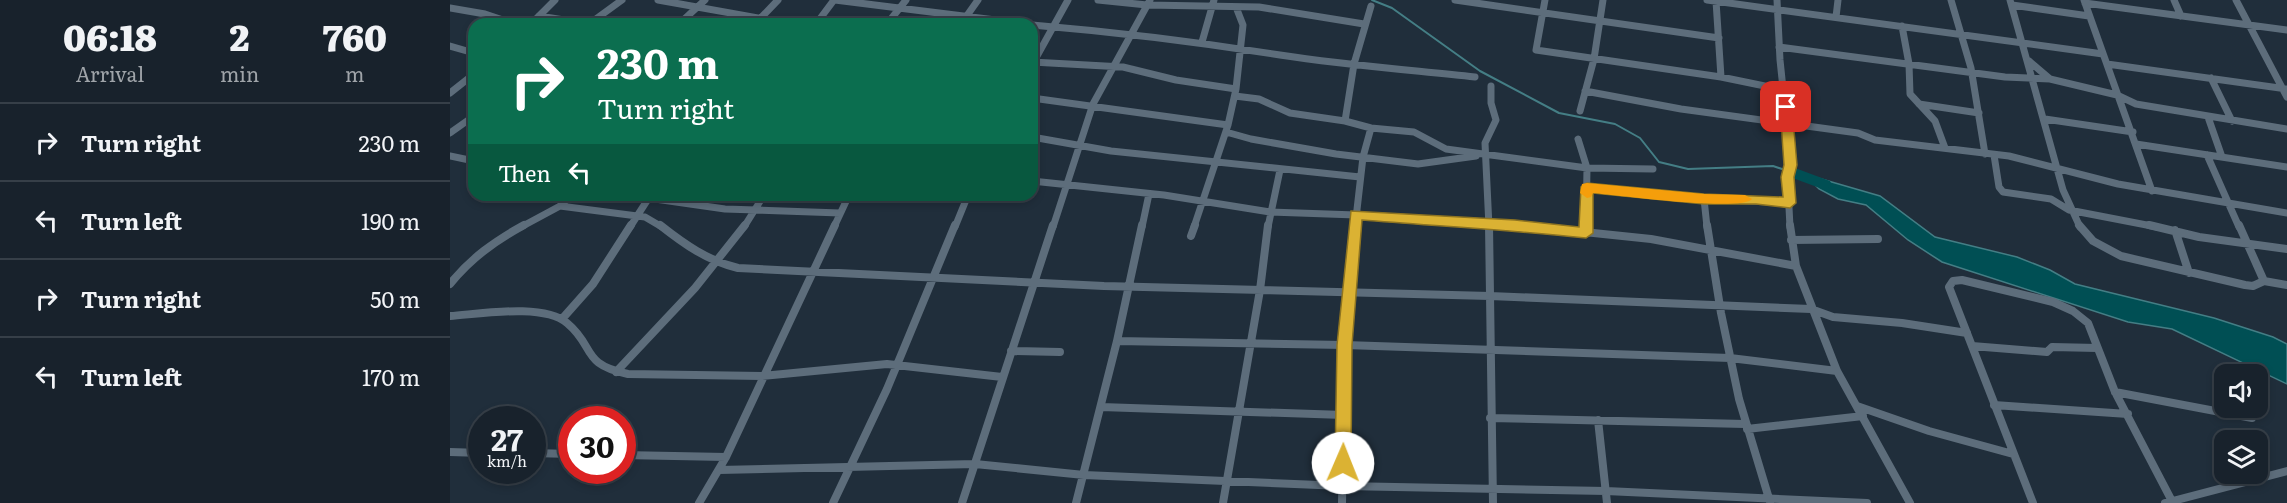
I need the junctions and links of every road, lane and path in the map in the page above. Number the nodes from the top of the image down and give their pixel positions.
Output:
1 (555, 0) edge
2 (622, 0) edge
3 (658, 0) edge
4 (705, 0) edge
5 (778, 0) edge
6 (834, 0) edge
7 (906, 0) edge
8 (978, 0) edge
9 (1068, 0) edge
10 (1098, 0) edge
11 (1455, 0) edge
12 (1545, 0) edge
13 (1603, 0) edge
14 (1707, 0) edge
15 (1777, 0) edge
16 (1838, 0) edge
17 (1951, 0) edge
18 (2174, 0) edge
19 (2236, 0) edge
20 (1716, 1) edge
21 (2084, 1) edge
22 (1148, 3) edge
23 (1213, 3) edge
24 (2011, 3) edge
25 (699, 5) junction
26 (1371, 6) dead end
27 (1236, 7) junction
28 (450, 8) edge
29 (899, 9) junction
30 (1777, 9) junction
31 (1541, 13) junction
32 (539, 16) joint
33 (2089, 16) junction
34 (2181, 16) junction
35 (763, 17) junction
36 (966, 17) junction
37 (1836, 17) junction
38 (497, 18) edge
39 (552, 18) edge
40 (597, 18) edge
41 (685, 18) edge
42 (767, 18) edge
43 (820, 18) edge
44 (892, 18) edge
45 (975, 18) edge
46 (1599, 20) junction
47 (1364, 24) junction
48 (1038, 26) edge
49 (1902, 26) junction
50 (2251, 26) junction
51 (1053, 27) junction
52 (2287, 30) edge
53 (1132, 33) junction
54 (1961, 34) junction
55 (1719, 38) junction
56 (1202, 42) junction
57 (2023, 44) junction
58 (450, 46) edge
59 (1240, 47) junction
60 (1779, 47) junction
61 (468, 51) edge
62 (1038, 53) edge
63 (2103, 54) junction
64 (1594, 59) junction
65 (2029, 61) junction
66 (1038, 63) edge
67 (1354, 64) junction
68 (1909, 64) junction
69 (2107, 64) junction
70 (1114, 66) junction
71 (1971, 73) junction
72 (1475, 77) dead end
73 (1721, 77) junction
74 (2033, 77) junction
75 (2211, 78) junction
76 (468, 79) edge
77 (2050, 79) junction
78 (1491, 86) dead end
79 (2285, 89) edge
80 (1784, 90) junction
81 (1585, 91) junction
82 (1236, 92) junction
83 (450, 93) edge
84 (2117, 95) junction
85 (2287, 97) edge
86 (1038, 99) edge
87 (1092, 104) junction
88 (1919, 104) junction
89 (1580, 111) dead end
90 (1979, 113) junction
91 (2208, 117) junction
92 (2045, 119) junction
93 (468, 121) edge
94 (1345, 121) junction
95 (2232, 122) junction
96 (1788, 125) junction
97 (1227, 128) junction
98 (1371, 128) junction
99 (2287, 129) edge
100 (2133, 132) junction
101 (450, 133) edge
102 (1038, 138) edge
103 (1578, 139) dead end
104 (2136, 144) junction
105 (1078, 145) junction
106 (1946, 148) junction
107 (1985, 154) junction
108 (1487, 155) junction
109 (1995, 155) junction
110 (2207, 155) junction
111 (450, 156) edge
112 (1363, 157) junction
113 (2222, 157) junction
114 (468, 160) edge
115 (1215, 163) junction
116 (2287, 167) edge
117 (1587, 168) junction
118 (1653, 169) dead end
119 (2059, 169) junction
120 (1280, 170) junction
121 (1360, 177) junction
122 (1038, 182) edge
123 (1066, 186) junction
124 (1587, 187) junction
125 (2152, 190) junction
126 (1149, 194) junction
127 (1704, 199) junction
128 (565, 201) edge
129 (646, 201) edge
130 (672, 201) edge
131 (761, 201) edge
132 (846, 201) edge
133 (965, 201) edge
134 (1203, 201) junction
135 (1790, 203) junction
136 (2227, 204) junction
137 (560, 206) junction
138 (2069, 210) junction
139 (755, 211) junction
140 (1270, 212) junction
141 (840, 213) junction
142 (2287, 213) edge
143 (1356, 215) junction
144 (635, 216) junction
145 (1489, 226) junction
146 (2175, 230) junction
147 (1586, 233) junction
148 (1191, 236) dead end
149 (1878, 239) dead end
150 (1791, 240) junction
151 (2246, 244) junction
152 (2287, 249) edge
153 (1710, 250) junction
154 (718, 261) junction
155 (1797, 266) junction
156 (813, 272) junction
157 (2189, 273) junction
158 (932, 276) junction
159 (1034, 281) junction
160 (2264, 281) junction
161 (450, 284) edge
162 (2287, 285) edge
163 (1130, 286) junction
164 (1260, 290) junction
165 (1348, 293) junction
166 (1490, 296) junction
167 (1721, 305) junction
168 (1811, 309) junction
169 (450, 316) edge
170 (562, 319) junction
171 (1966, 333) junction
172 (1117, 341) junction
173 (1249, 345) junction
174 (1345, 345) junction
175 (1972, 346) junction
176 (2097, 348) junction
177 (1490, 350) junction
178 (1011, 351) junction
179 (1060, 352) dead end
180 (1730, 358) junction
181 (899, 364) junction
182 (1837, 371) junction
183 (616, 372) junction
184 (762, 376) junction
185 (1002, 377) junction
186 (2115, 392) junction
187 (1994, 405) junction
188 (1857, 406) junction
189 (1101, 407) junction
190 (2214, 411) edge
191 (1237, 413) junction
192 (2128, 414) junction
193 (1344, 415) junction
194 (1863, 416) junction
195 (1490, 418) junction
196 (1598, 420) junction
197 (1746, 426) junction
198 (450, 452) edge
199 (468, 453) edge
200 (2013, 454) junction
201 (636, 455) edge
202 (726, 457) junction
203 (975, 464) junction
204 (851, 469) junction
205 (719, 470) junction
206 (2287, 471) edge
207 (1084, 475) junction
208 (1226, 481) junction
209 (1343, 486) junction
210 (1492, 490) junction
211 (1606, 491) junction
212 (1770, 501) edge
213 (2170, 502) edge
214 (699, 503) edge
215 (833, 503) edge
216 (962, 503) edge
217 (1076, 503) edge
218 (1223, 503) edge
219 (1342, 503) edge
220 (1493, 503) edge
221 (1608, 503) edge
222 (1867, 503) edge
223 (1910, 503) edge
224 (2033, 503) edge

1 - 32 street
2 - 40 street
3 - 25 street
4 - 25 street
5 - 35 street
6 - 29 street
6 - 43 street
7 - 29 street
8 - 36 street
9 - 51 street
10 - 22 street
11 - 31 street
12 - 31 street
13 - 46 street
14 - 20 street
15 - 30 street
16 - 37 street
17 - 54 street
18 - 34 street
19 - 50 street
20 - 30 street
20 - 55 street
21 - 33 street
21 - 34 street
22 - 23 street
22 - 53 street
23 - 27 street
23 - 56 street
24 - 33 street
24 - 57 street
25 - 35 street
25 - 41 street
26 - 47 street
27 - 47 street
27 - 59 street
28 - 38 street
29 - 36 street
29 - 44 street
30 - 37 street
30 - 60 street
31 - 46 street
31 - 64 street
32 - 39 street
33 - 63 street
34 - 50 street
35 - 42 street
36 - 45 street
37 - 49 street
46 - 55 street
46 - 64 street
47 - 67 street
48 - 51 street
49 - 54 street
49 - 68 street
50 - 52 street
50 - 79 street
51 - 53 street
51 - 62 street
53 - 56 street
53 - 70 street
54 - 57 street
54 - 71 street
55 - 73 street
56 - 59 street
57 - 63 street
57 - 65 street
58 - 61 street
59 - 67 street
59 - 82 street
60 - 68 street
60 - 80 street
63 - 69 street
64 - 73 street
64 - 81 street
65 - 74 street
65 - 77 street
66 - 70 street
67 - 72 street
67 - 94 street
68 - 71 street
68 - 88 street
69 - 75 street
69 - 84 street
70 - 82 street
70 - 87 street
71 - 74 street
71 - 90 street
73 - 80 street
74 - 77 street
74 - 92 street
75 - 79 street
75 - 95 street
76 - 83 street
77 - 84 street
78 - 108 street
79 - 85 street
80 - 96 street
81 - 89 street
81 - 96 street
82 - 94 street
82 - 97 street
84 - 91 street
84 - 100 street
86 - 87 street
87 - 97 street
87 - 105 street
88 - 90 street
88 - 106 street
90 - 107 street
91 - 95 street
91 - 113 street
92 - 100 street
92 - 119 street
93 - 101 street
94 - 98 street
95 - 99 street
96 - 106 street
96 - 135 street
97 - 112 street
97 - 115 street
98 - 108 street
98 - 112 street
100 - 104 street
102 - 105 street
103 - 117 street
104 - 110 street
104 - 125 street
105 - 115 street
105 - 123 street
106 - 107 street
107 - 109 street
108 - 112 street
108 - 117 street
108 - 145 street
109 - 119 street
109 - 138 street
110 - 113 street
110 - 136 street
111 - 114 street
112 - 121 street
113 - 116 street
115 - 120 street
115 - 134 street
117 - 118 street
117 - 124 street
119 - 125 street
119 - 138 street
120 - 121 street
120 - 140 street
121 - 143 street
122 - 123 street
123 - 126 street
123 - 159 street
124 - 127 street
124 - 147 street
125 - 136 street
126 - 134 street
126 - 163 street
127 - 135 street
127 - 153 street
128 - 137 street
129 - 144 street
130 - 139 street
131 - 139 street
132 - 141 street
133 - 158 street
134 - 140 street
134 - 148 street
135 - 150 street
136 - 142 street
136 - 151 street
137 - 144 street
137 - 161 street
138 - 146 street
138 - 157 street
139 - 141 street
139 - 154 street
140 - 143 street
140 - 164 street
141 - 156 street
143 - 145 street
143 - 165 street
144 - 154 street
144 - 170 street
145 - 147 street
145 - 166 street
146 - 151 street
146 - 157 street
147 - 153 street
149 - 150 street
150 - 155 street
151 - 152 street
151 - 160 street
153 - 155 street
153 - 167 street
154 - 156 street
154 - 183 street
155 - 168 street
156 - 158 street
156 - 184 street
157 - 160 street
158 - 159 street
158 - 181 street
159 - 163 street
159 - 178 street
160 - 162 street
163 - 164 street
163 - 172 street
164 - 165 street
164 - 173 street
165 - 166 street
165 - 174 street
166 - 167 street
166 - 177 street
167 - 168 street
167 - 180 street
168 - 171 street
168 - 182 street
169 - 170 street
170 - 183 street
171 - 175 street
171 - 176 street
172 - 173 street
172 - 189 street
173 - 174 street
173 - 191 street
174 - 177 street
174 - 193 street
175 - 176 street
175 - 187 street
176 - 186 street
177 - 180 street
177 - 195 street
178 - 179 street
178 - 185 street
180 - 182 street
180 - 197 street
181 - 184 street
181 - 185 street
181 - 204 street
182 - 188 street
183 - 184 street
184 - 202 street
185 - 203 street
186 - 190 street
186 - 192 street
187 - 192 street
187 - 200 street
188 - 194 street
188 - 200 street
189 - 191 street
189 - 207 street
191 - 193 street
191 - 208 street
192 - 213 street
193 - 209 street
194 - 197 street
194 - 223 street
195 - 196 street
195 - 210 street
196 - 197 street
196 - 211 street
197 - 212 street
198 - 199 street
200 - 224 street
201 - 202 street
202 - 205 street
203 - 204 street
203 - 207 street
203 - 216 street
204 - 205 street
204 - 215 street
205 - 214 street
206 - 213 street
207 - 208 street
207 - 217 street
208 - 209 street
208 - 218 street
209 - 210 street
209 - 219 street
210 - 211 street
210 - 220 street
211 - 212 street
211 - 221 street
212 - 222 street

